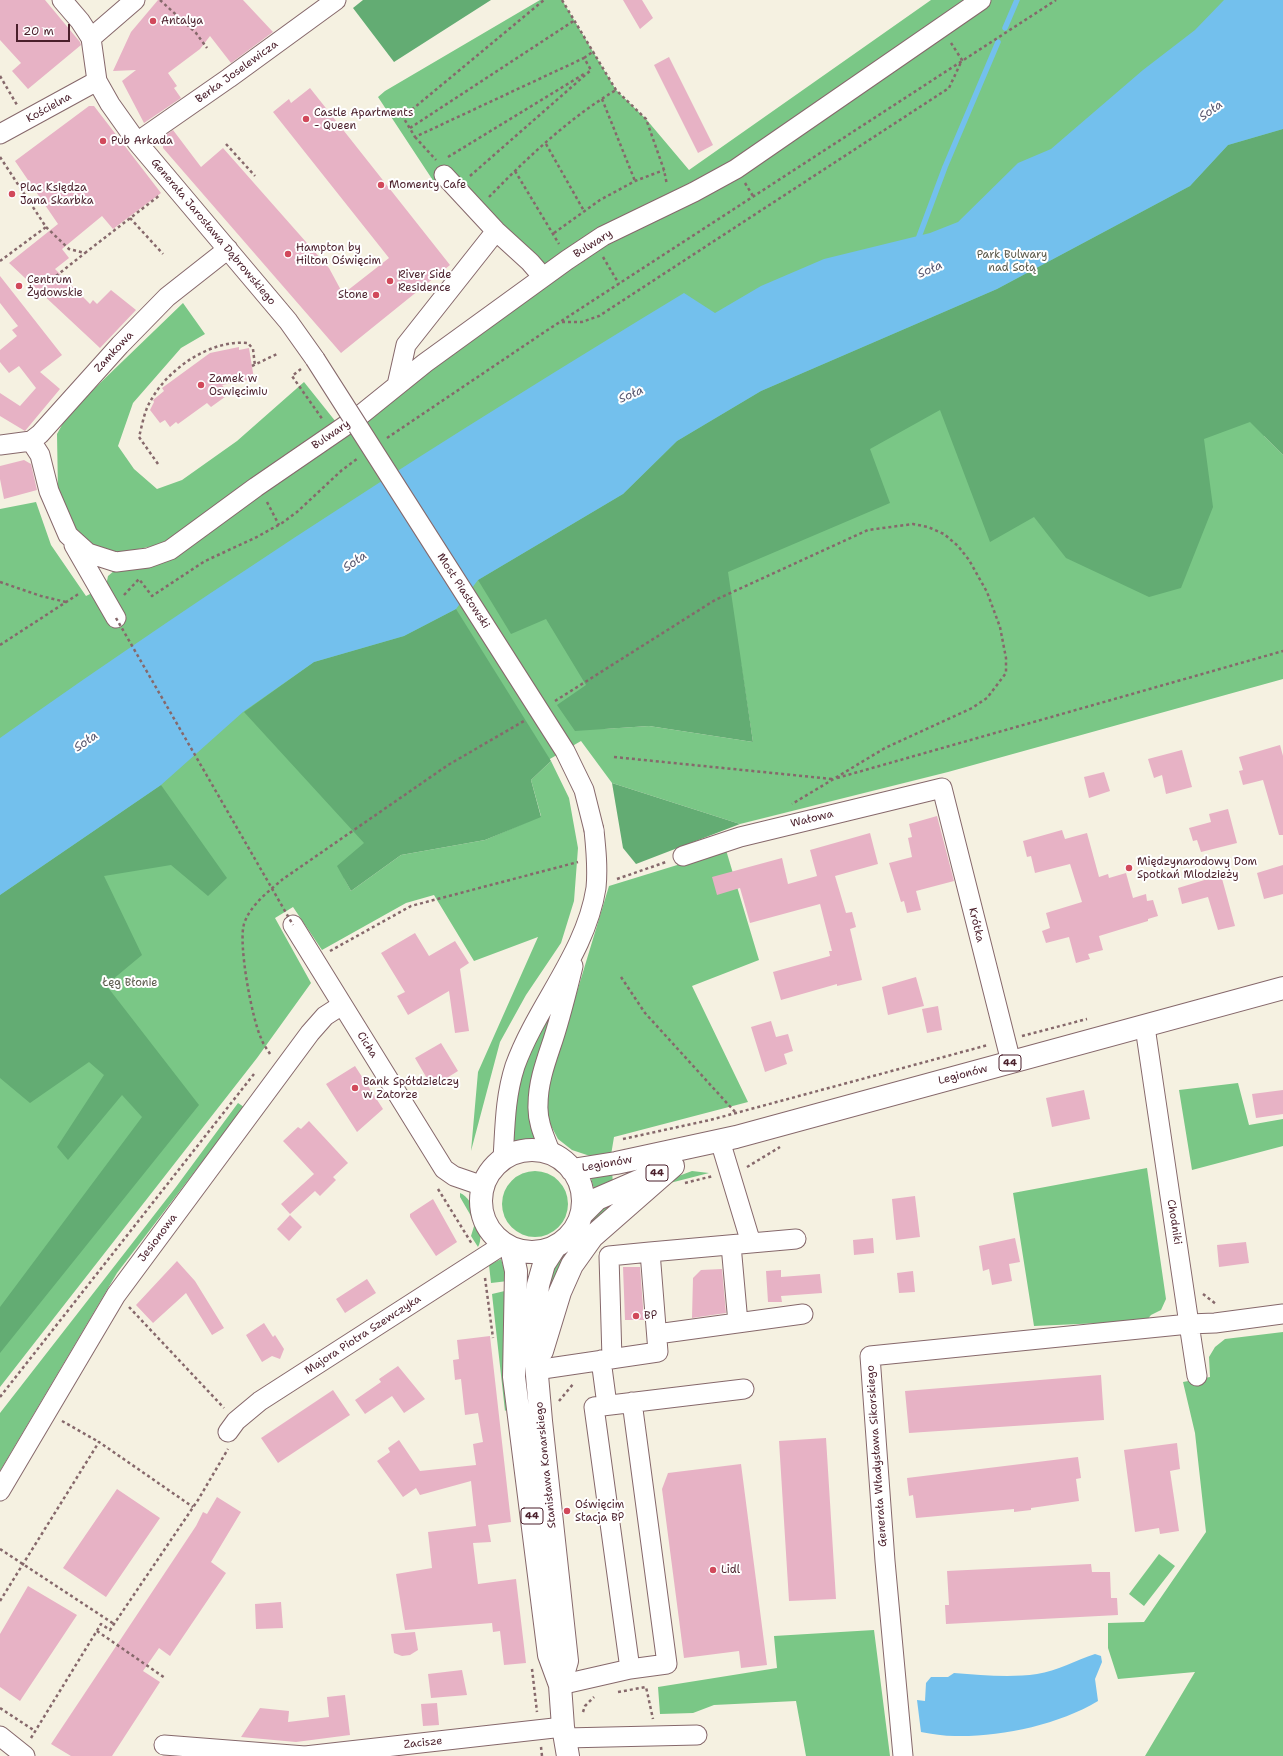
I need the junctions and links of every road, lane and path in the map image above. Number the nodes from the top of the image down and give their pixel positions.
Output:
1 (62, 0) edge
2 (135, 0) edge
3 (160, 0) edge
4 (336, 0) edge
5 (544, 0) edge
6 (562, 0) edge
7 (981, 0) edge
8 (1056, 0) edge
9 (574, 20) junction
10 (942, 27) junction
11 (91, 38) junction
12 (207, 48) dead end
13 (594, 51) junction
14 (584, 58) junction
15 (962, 60) junction
16 (591, 70) junction
17 (0, 76) edge
18 (97, 81) junction
19 (616, 90) junction
20 (602, 99) junction
21 (26, 121) junction
22 (410, 128) junction
23 (0, 134) edge
24 (137, 142) junction
25 (226, 144) dead end
26 (546, 144) junction
27 (0, 157) edge
28 (445, 167) joint
29 (515, 171) junction
30 (255, 176) dead end
31 (466, 180) dead end
32 (635, 181) junction
33 (173, 185) junction
34 (476, 209) junction
35 (584, 211) junction
36 (130, 218) junction
37 (46, 227) junction
38 (496, 231) junction
39 (228, 249) junction
40 (600, 251) dead end
41 (85, 253) junction
42 (163, 254) dead end
43 (0, 261) edge
44 (56, 276) dead end
45 (543, 277) junction
46 (619, 284) junction
47 (562, 322) junction
48 (279, 353) dead end
49 (308, 364) junction
50 (397, 385) junction
51 (332, 434) junction
52 (386, 439) dead end
53 (31, 442) junction
54 (0, 445) edge
55 (361, 457) dead end
56 (158, 464) dead end
57 (266, 500) dead end
58 (279, 525) junction
59 (68, 535) junction
60 (139, 579) dead end
61 (0, 582) edge
62 (96, 583) junction
63 (67, 602) junction
64 (116, 618) joint
65 (0, 645) edge
66 (1283, 651) edge
67 (552, 703) dead end
68 (526, 719) dead end
69 (614, 757) dead end
70 (832, 779) junction
71 (942, 788) joint
72 (683, 856) dead end
73 (583, 860) dead end
74 (645, 868) dead end
75 (618, 879) dead end
76 (293, 924) joint
77 (578, 945) junction
78 (314, 960) junction
79 (621, 976) dead end
80 (1283, 988) edge
81 (342, 1005) junction
82 (1095, 1017) dead end
83 (1145, 1027) junction
84 (1005, 1041) junction
85 (265, 1061) dead end
86 (1011, 1062) junction
87 (255, 1073) dead end
88 (736, 1113) junction
89 (618, 1141) dead end
90 (728, 1141) junction
91 (551, 1154) junction
92 (503, 1159) junction
93 (673, 1166) junction
94 (572, 1170) junction
95 (483, 1186) junction
96 (437, 1188) dead end
97 (446, 1200) dead end
98 (581, 1215) junction
99 (796, 1239) dead end
100 (750, 1243) junction
101 (506, 1245) junction
102 (732, 1245) junction
103 (555, 1247) junction
104 (650, 1252) junction
105 (1199, 1288) dead end
106 (123, 1301) dead end
107 (1220, 1307) dead end
108 (803, 1314) dead end
109 (1283, 1314) edge
110 (738, 1323) junction
111 (1189, 1324) junction
112 (657, 1334) junction
113 (607, 1360) junction
114 (536, 1370) junction
115 (1197, 1376) dead end
116 (744, 1389) dead end
117 (0, 1397) edge
118 (632, 1402) junction
119 (607, 1405) junction
120 (61, 1420) dead end
121 (232, 1432) junction
122 (99, 1442) junction
123 (0, 1491) edge
124 (193, 1507) junction
125 (0, 1549) edge
126 (22, 1565) junction
127 (0, 1601) edge
128 (114, 1624) junction
129 (96, 1631) junction
130 (630, 1669) junction
131 (165, 1678) dead end
132 (560, 1685) junction
133 (646, 1688) dead end
134 (0, 1708) edge
135 (35, 1731) junction
136 (697, 1735) dead end
137 (0, 1736) edge
138 (671, 1736) junction
139 (30, 1738) dead end
140 (565, 1740) edge
141 (164, 1745) dead end
142 (24, 1756) edge
143 (903, 1756) edge

1 - 11 street, Generała Jarosława Dąbrowskiego
2 - 11 street
3 - 12 path
4 - 24 street, Berka Joselewicza
5 - 22 path
6 - 9 path
7 - 10 street, Bulwary
8 - 15 path
9 - 13 path
9 - 22 path
10 - 15 path
10 - 45 street, Bulwary
11 - 18 street, Generała Jarosława Dąbrowskiego
13 - 14 path
13 - 19 path
14 - 16 path
14 - 22 path
15 - 46 path
15 - 47 path
16 - 28 path
16 - 31 path
17 - 21 path
18 - 21 street, Kościelna
18 - 24 street, Generała Jarosława Dąbrowskiego
19 - 20 path
19 - 32 path
20 - 26 path
20 - 32 path
21 - 23 street, Kościelna
24 - 33 street, Generała Jarosława Dąbrowskiego
25 - 30 path
26 - 29 path
26 - 35 path
27 - 37 path
28 - 34 street
29 - 34 path
29 - 35 path
32 - 35 path
33 - 36 path
33 - 39 street, Generała Jarosława Dąbrowskiego
34 - 38 street
36 - 41 path
36 - 42 path
37 - 41 path
37 - 43 path
38 - 45 street
38 - 50 street
39 - 49 street, Generała Jarosława Dąbrowskiego
39 - 53 street, Zamkowa
40 - 46 path
41 - 44 path
45 - 50 street, Bulwary
46 - 47 path
47 - 52 path
48 - 56 path
49 - 51 path
49 - 77 street, Most Piastowski, bridge
50 - 51 street, Bulwary
51 - 59 street, Bulwary
53 - 54 street
53 - 59 street, Bulwary
55 - 58 path
57 - 58 path
58 - 60 path
59 - 62 street
61 - 63 path
62 - 63 path
62 - 64 street
63 - 65 path
64 - 76 path, bridge
66 - 70 path
67 - 70 path
68 - 85 path
69 - 70 path
71 - 72 street, Wałowa
71 - 84 street, Krótka
73 - 78 path
74 - 75 path
76 - 78 street, Cicha
77 - 91 street
77 - 92 street
78 - 81 street, Cicha
79 - 88 path
80 - 83 main road, Legionów / 44
81 - 95 street, Cicha
81 - 123 street, Jesionowa
82 - 84 path
83 - 86 main road, Legionów / 44
83 - 111 street, Chodniki
84 - 86 street, Krótka
84 - 88 path
86 - 90 main road, Legionów / 44
87 - 117 path
88 - 89 path
90 - 93 main road, Legionów / 44
90 - 94 main road, Legionów / 44
90 - 100 street
91 - 92 main road, 44
91 - 94 main road, 44
92 - 95 main road, 44
93 - 98 main road, Legionów / 44
93 - 114 main road
94 - 98 main road, 44
95 - 101 main road, 44
96 - 97 path
98 - 103 main road, 44
99 - 100 street
100 - 102 street
101 - 103 main road, 44
101 - 121 street, Majora Piotra Szewczyka
101 - 132 main road, Stanisława Konarskiego / 44
102 - 104 street
102 - 110 street
103 - 114 main road, Stanisława Konarskiego / 44
104 - 112 street
104 - 113 street
105 - 107 path
106 - 121 path
108 - 110 street
109 - 111 street
110 - 112 street
111 - 115 street, Chodniki
111 - 143 street, Generała Władysława Sikorskiego
112 - 113 street
113 - 114 street
113 - 119 street
114 - 132 main road, Stanisława Konarskiego / 44
116 - 118 street
118 - 119 street
118 - 130 street
119 - 130 street
120 - 122 path
121 - 124 path
122 - 124 path
122 - 126 path
124 - 128 path
125 - 126 path
126 - 127 path
126 - 128 path
128 - 129 path
129 - 131 path
129 - 135 path
130 - 132 street
132 - 140 main road, Stanisława Konarskiego / 44
133 - 138 path
134 - 135 path
135 - 139 path
136 - 138 street, Zacisze
137 - 142 street
138 - 140 street, Zacisze
140 - 141 street, Zacisze

